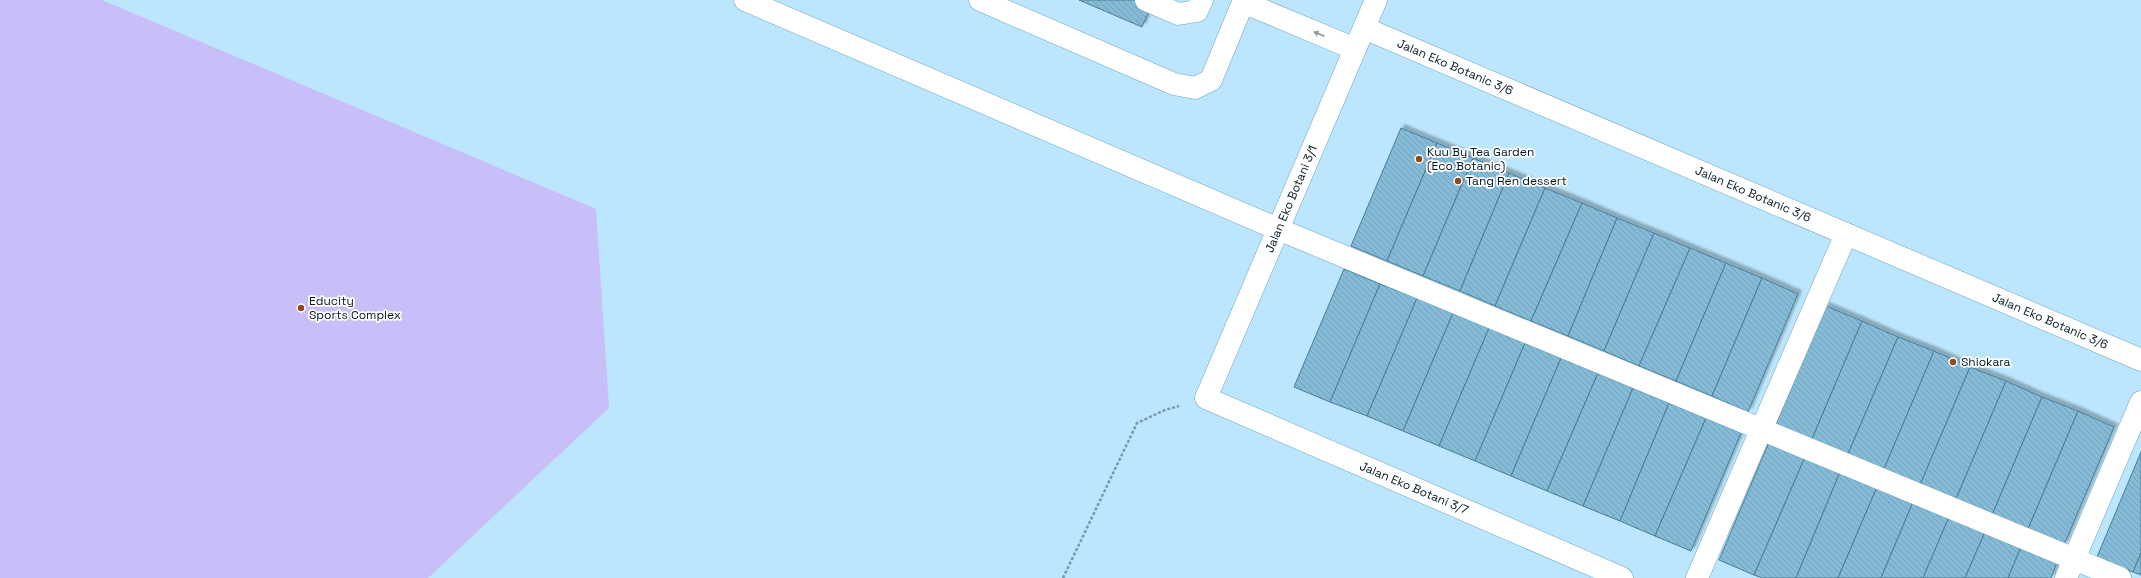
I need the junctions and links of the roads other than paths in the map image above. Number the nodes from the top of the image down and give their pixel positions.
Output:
1 (745, 0) edge
2 (980, 0) edge
3 (1146, 0) edge
4 (1202, 0) edge
5 (1376, 0) edge
6 (1243, 1) edge
7 (1364, 28) junction
8 (1355, 49) junction
9 (1278, 229) junction
10 (1846, 234) junction
11 (2141, 360) edge
12 (1206, 398) joint
13 (2141, 402) edge
14 (1761, 429) junction
15 (2070, 569) edge
16 (1622, 578) edge
17 (1697, 578) edge
18 (2120, 578) edge

1 - 9 street
2 - 6 street
3 - 4 street
5 - 7 street, Jalan Eko Botani 3/1
8 -> 6 street
7 - 8 street, Jalan Eko Botani 3/1
7 - 10 street, Jalan Eko Botanic 3/6
8 - 9 street, Jalan Eko Botani 3/1
9 - 12 street, Jalan Eko Botani 3/1
9 - 14 street
10 - 11 street, Jalan Eko Botanic 3/6
10 - 14 street
12 - 16 street, Jalan Eko Botani 3/7
13 - 15 street
14 - 15 street
14 - 17 street
15 - 18 street

